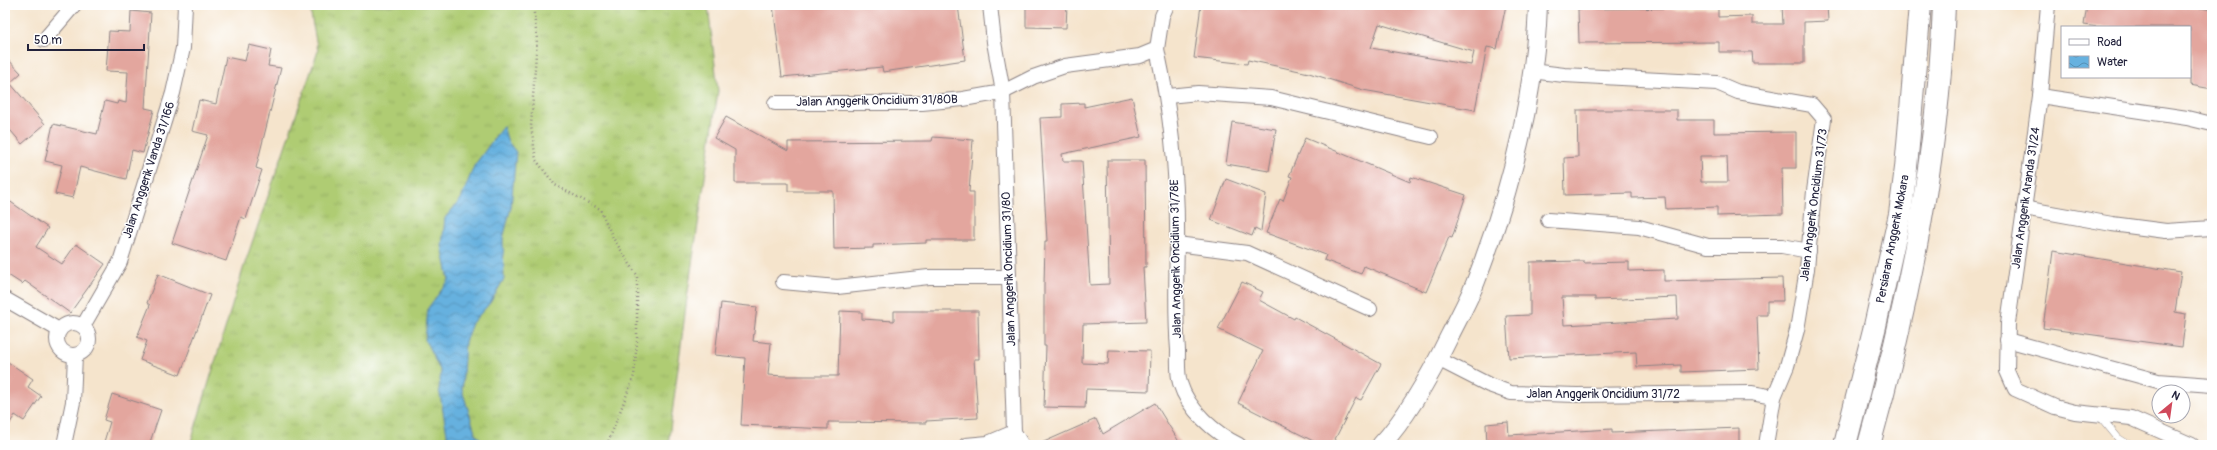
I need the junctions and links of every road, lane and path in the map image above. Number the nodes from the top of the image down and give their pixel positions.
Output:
1 (74, 5) edge
2 (185, 5) edge
3 (533, 5) edge
4 (990, 5) edge
5 (1167, 5) edge
6 (1538, 5) edge
7 (1920, 5) edge
8 (1944, 5) edge
9 (2048, 5) edge
10 (44, 40) dead end
11 (1157, 49) junction
12 (1531, 71) junction
13 (1003, 92) junction
14 (1168, 96) junction
15 (2040, 96) junction
16 (775, 104) dead end
17 (2212, 124) edge
18 (1431, 137) dead end
19 (2024, 208) junction
20 (1548, 220) dead end
21 (2212, 228) edge
22 (1177, 244) junction
23 (1809, 251) junction
24 (1009, 277) junction
25 (783, 282) dead end
26 (5, 299) edge
27 (1370, 308) dead end
28 (83, 326) junction
29 (59, 330) junction
30 (2007, 340) junction
31 (75, 355) junction
32 (1438, 359) junction
33 (2212, 385) edge
34 (1774, 397) junction
35 (2099, 415) junction
36 (1014, 432) junction
37 (2117, 442) edge
38 (64, 445) edge
39 (607, 445) edge
40 (966, 445) edge
41 (1022, 445) edge
42 (1239, 445) edge
43 (1381, 445) edge
44 (1766, 445) edge
45 (1844, 445) edge
46 (1869, 445) edge
47 (2129, 445) edge
48 (2192, 445) edge

1 - 10 street
2 - 28 street, Jalan Anggerik Vanda 31/166
3 - 39 path
4 - 13 street, Jalan Anggerik Oncidium 31/80
5 - 11 street
6 - 12 street
7 - 45 main road, Persiaran Anggerik Mokara
8 - 46 main road, Persiaran Anggerik Mokara
9 - 15 street, Jalan Anggerik Aranda 31/24
11 - 13 street, Jalan Anggerik Oncidium 31/80B
11 - 14 street, Jalan Anggerik Oncidium 31/78E
12 - 23 street, Jalan Anggerik Oncidium 31/73
12 - 32 street
13 - 16 street, Jalan Anggerik Oncidium 31/80B
13 - 24 street, Jalan Anggerik Oncidium 31/80
14 - 18 street
14 - 22 street, Jalan Anggerik Oncidium 31/78E
15 - 17 street
15 - 19 street, Jalan Anggerik Aranda 31/24
19 - 21 street
19 - 30 street, Jalan Anggerik Aranda 31/24
20 - 23 street
22 - 27 street
22 - 42 street, Jalan Anggerik Oncidium 31/78E
23 - 34 street, Jalan Anggerik Oncidium 31/73
24 - 25 street
24 - 36 street, Jalan Anggerik Oncidium 31/80
26 - 29 street
28 - 29 street
28 - 31 street
29 - 31 street
30 - 33 street
30 - 35 street, Jalan Anggerik Aranda 31/24
31 - 38 street
32 - 34 street, Jalan Anggerik Oncidium 31/72
32 - 43 street
34 - 44 street, Jalan Anggerik Oncidium 31/73
35 - 37 lane
35 - 48 street
36 - 40 street
36 - 41 street, Jalan Anggerik Oncidium 31/80
37 - 47 lane

